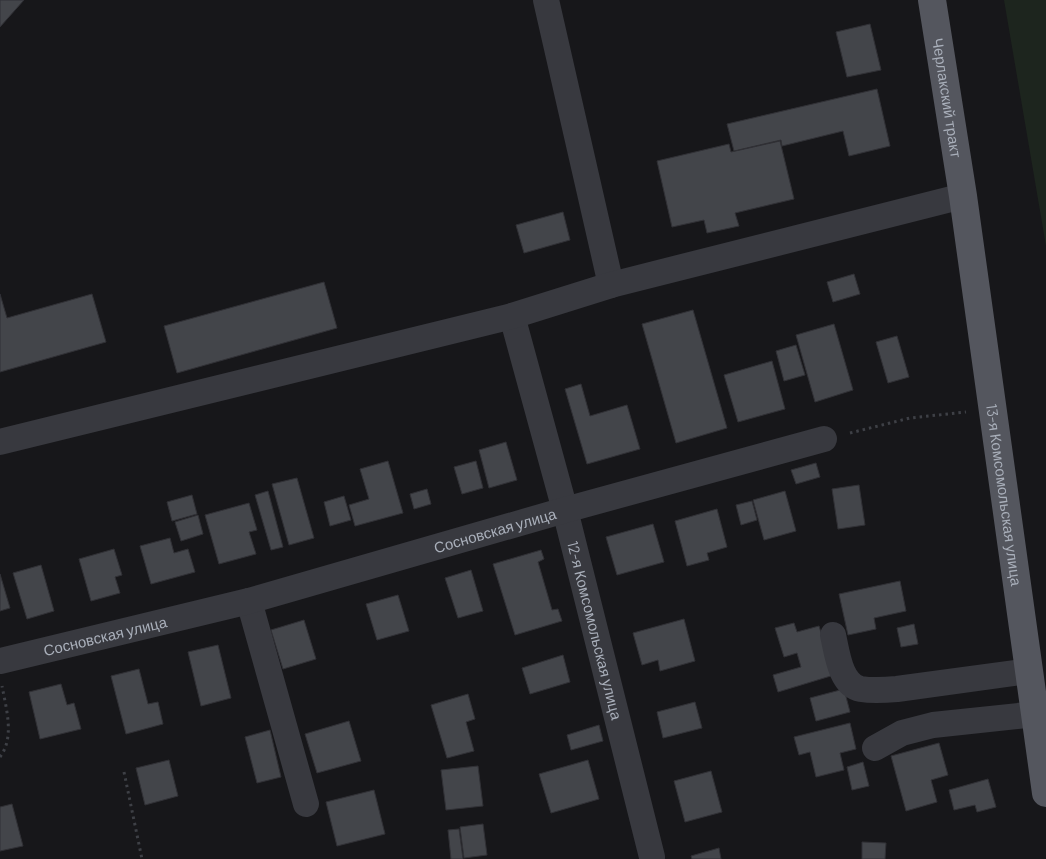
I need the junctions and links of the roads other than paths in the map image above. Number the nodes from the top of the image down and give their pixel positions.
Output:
1 (546, 0) edge
2 (932, 0) edge
3 (963, 196) junction
4 (612, 284) junction
5 (512, 316) junction
6 (824, 439) road end
7 (0, 442) edge
8 (565, 510) junction
9 (249, 601) junction
10 (832, 635) dead end
11 (1029, 671) junction
12 (1, 672) edge
13 (1040, 713) edge
14 (875, 748) dead end
15 (1046, 793) edge
16 (306, 804) dead end
17 (652, 857) dead end

1 - 4 street
2 - 3 main road, Черлакский тракт
3 - 4 street
3 - 11 main road, 13-я Комсомольская улица
4 - 5 street
5 - 7 street
5 - 8 street, 12-я Комсомольская улица
6 - 8 street, Сосновская улица
8 - 9 street, Сосновская улица
8 - 17 street, 12-я Комсомольская улица
9 - 12 street, Сосновская улица
9 - 16 street
10 - 11 street
11 - 13 main road, 13-я Комсомольская улица
13 - 14 street
13 - 15 main road, 13-я Комсомольская улица

